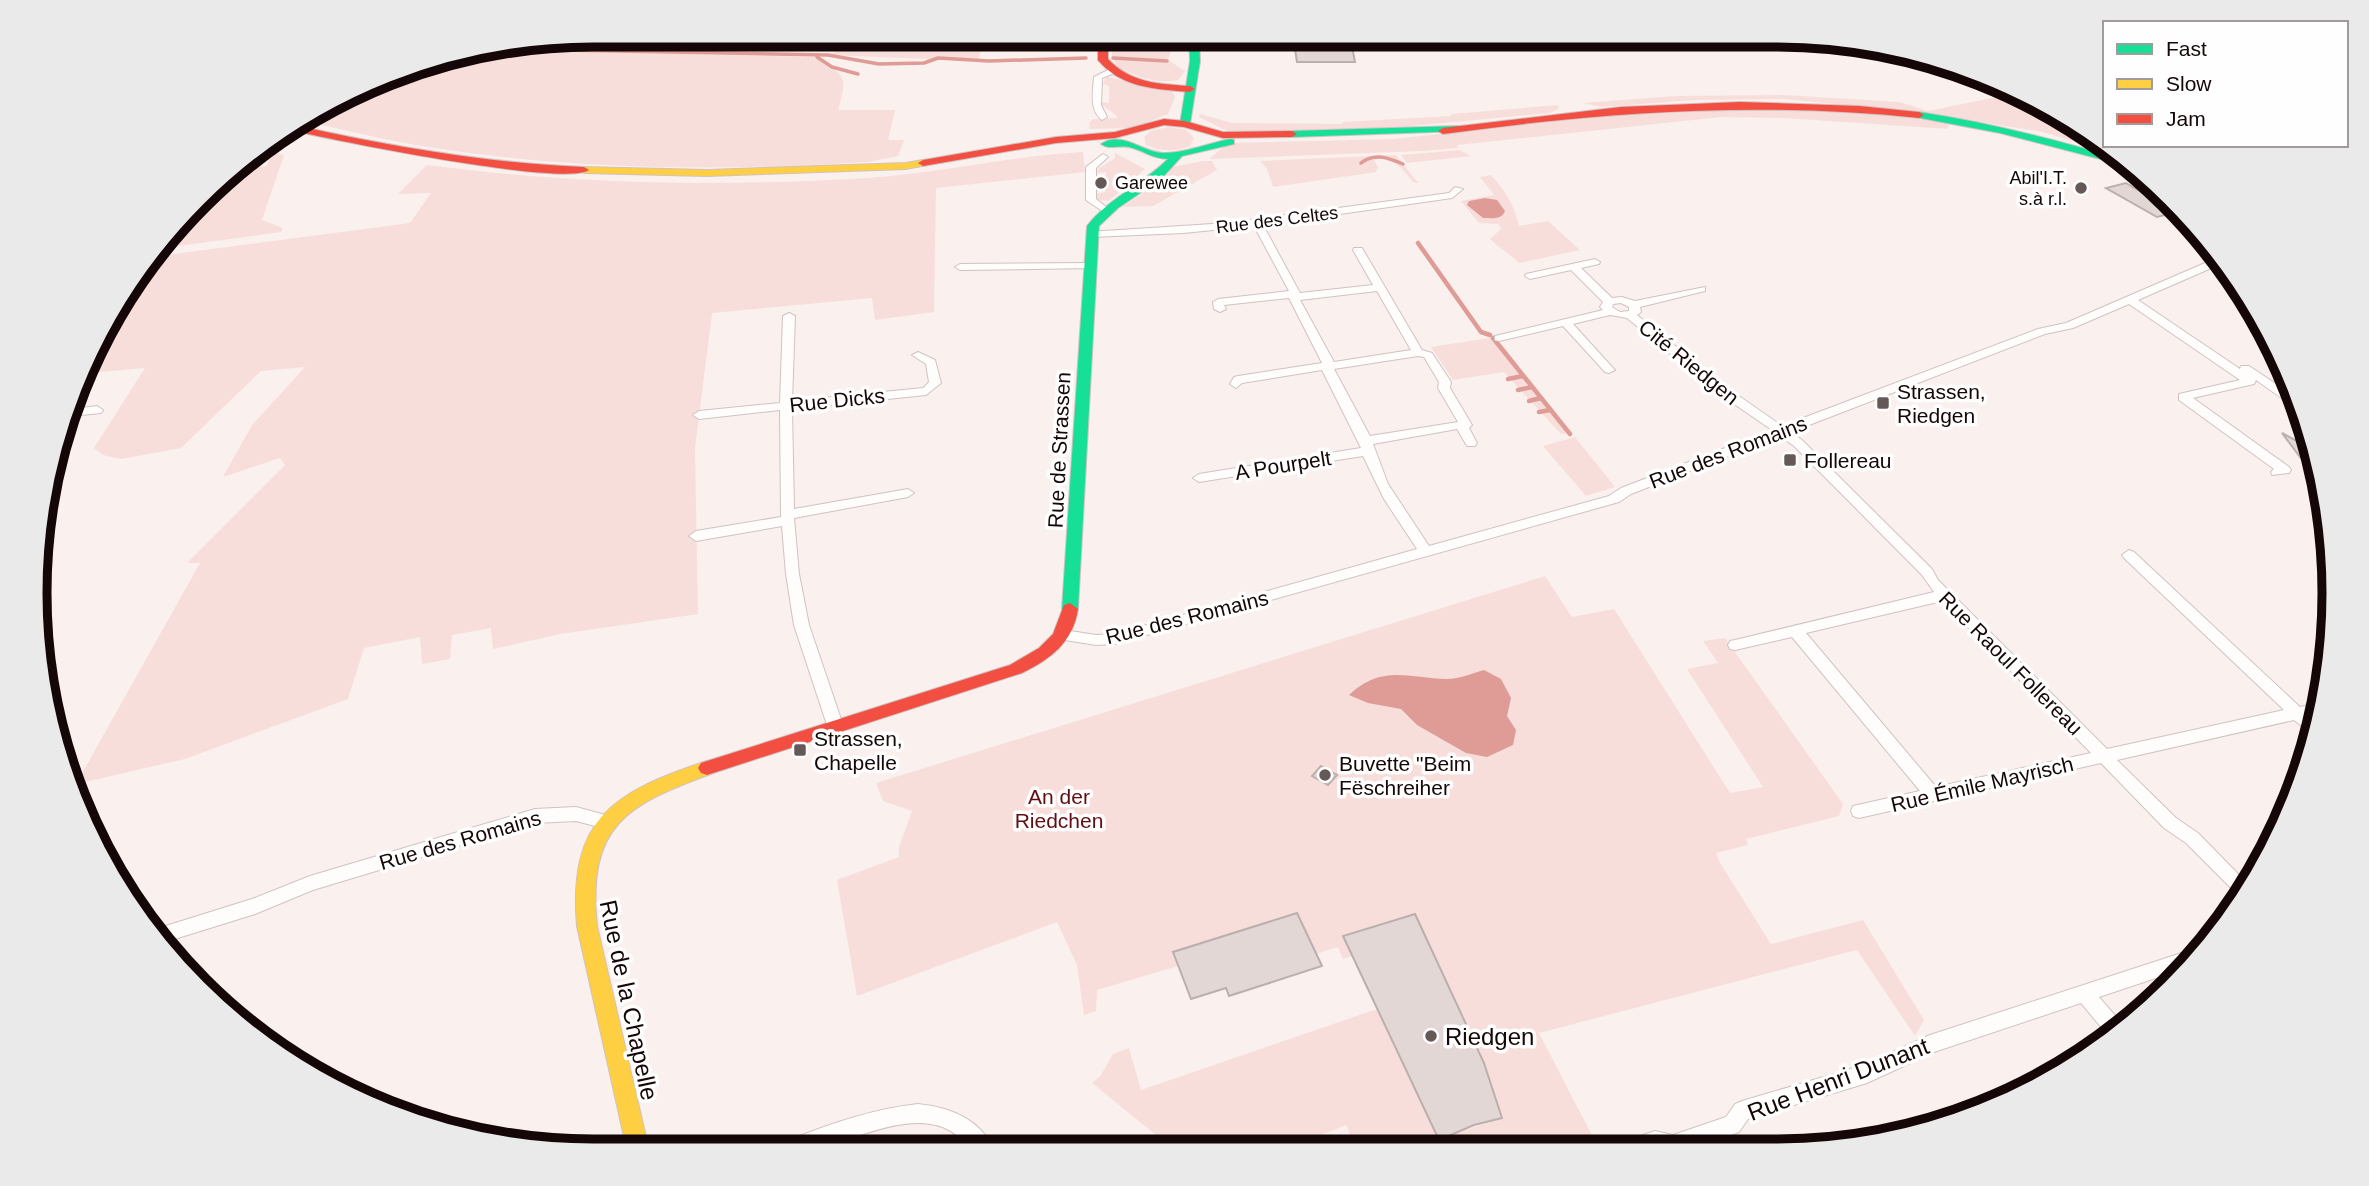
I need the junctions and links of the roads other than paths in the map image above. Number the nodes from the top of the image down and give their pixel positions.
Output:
1 (1103, 47) edge
2 (1194, 47) edge
3 (1112, 71) junction
4 (1189, 89) junction
5 (1102, 117) dead end
6 (1154, 123) junction
7 (1190, 125) junction
8 (1458, 128) junction
9 (304, 130) edge
10 (1139, 143) junction
11 (1201, 146) junction
12 (1177, 156) junction
13 (2102, 156) edge
14 (1103, 157) dead end
15 (1458, 189) dead end
16 (1126, 195) junction
17 (1105, 210) junction
18 (1257, 223) junction
19 (1092, 234) junction
20 (1358, 250) dead end
21 (1595, 262) dead end
22 (2211, 264) edge
23 (1090, 266) junction
24 (960, 267) dead end
25 (1574, 267) junction
26 (1530, 276) dead end
27 (1381, 287) junction
28 (1701, 289) dead end
29 (1294, 295) junction
30 (2135, 299) junction
31 (1610, 307) junction
32 (1220, 309) dead end
33 (1632, 310) junction
34 (789, 316) dead end
35 (1565, 322) junction
36 (1499, 338) dead end
37 (1418, 352) junction
38 (918, 355) dead end
39 (1328, 366) junction
40 (1609, 370) dead end
41 (1236, 384) dead end
42 (2284, 395) edge
43 (786, 406) junction
44 (97, 410) dead end
45 (78, 412) edge
46 (699, 415) dead end
47 (1461, 425) junction
48 (1783, 433) junction
49 (1471, 443) dead end
50 (1366, 446) junction
51 (2277, 472) dead end
52 (1199, 478) dead end
53 (908, 493) dead end
54 (787, 518) junction
55 (696, 536) dead end
56 (1426, 552) junction
57 (2129, 555) dead end
58 (1944, 595) junction
59 (1795, 631) junction
60 (1064, 635) junction
61 (1735, 645) dead end
62 (2308, 711) edge
63 (2297, 713) junction
64 (2306, 721) edge
65 (836, 728) junction
66 (2105, 756) junction
67 (1933, 795) junction
68 (1859, 811) dead end
69 (607, 822) junction
70 (2237, 884) edge
71 (167, 933) edge
72 (2177, 963) edge
73 (2085, 994) junction
74 (2110, 1024) edge
75 (636, 1139) edge
76 (822, 1139) edge
77 (973, 1139) edge
78 (1690, 1139) edge

1 - 3 main road
2 - 4 main road
3 - 4 main road
3 - 5 street
4 - 6 main road
4 - 7 main road
6 - 7 main road
6 - 10 main road
7 - 8 main road
7 - 11 main road
8 - 11 main road
8 - 13 main road
9 - 10 main road
10 - 12 main road
10 - 16 main road, Rue de Strassen
11 - 12 main road
12 - 16 main road, Rue de Strassen
14 - 17 street
15 - 18 street, Rue des Celtes
16 - 17 main road, Rue de Strassen
17 - 19 main road, Rue de Strassen
18 - 19 street, Rue des Celtes
18 - 29 street
19 - 23 main road, Rue de Strassen
20 - 27 street
21 - 25 street
22 - 30 street, Rue des Romains
23 - 24 street
23 - 60 main road, Rue de Strassen
25 - 26 street
25 - 31 street
27 - 29 street
27 - 37 street
28 - 33 street, Cité Riedgen
29 - 32 street
29 - 39 street
30 - 42 street
30 - 48 street, Rue des Romains
30 - 51 street
31 - 33 street, Cité Riedgen
31 - 35 street, Cité Riedgen
33 - 48 street, Cité Riedgen
34 - 43 street
35 - 36 street, Cité Riedgen
35 - 40 street
37 - 39 street
37 - 47 street
38 - 43 street, Rue Dicks
39 - 41 street
39 - 50 street
43 - 46 street, Rue Dicks
43 - 54 street
44 - 45 street
47 - 49 street
47 - 50 street, A Pourpelt
48 - 56 street, Rue des Romains
48 - 58 street, Rue Raoul Follereau
50 - 52 street, A Pourpelt
50 - 56 street
53 - 54 street
54 - 55 street
54 - 65 street
56 - 60 street, Rue des Romains
57 - 63 street
58 - 59 street
58 - 66 street, Rue Raoul Follereau
59 - 61 street
59 - 67 street
60 - 65 main road
62 - 63 street, Rue Émile Mayrisch
63 - 64 street
63 - 66 street, Rue Émile Mayrisch
65 - 69 main road
66 - 67 street, Rue Émile Mayrisch
66 - 70 street, Rue Raoul Follereau
67 - 68 street, Rue Émile Mayrisch
69 - 71 street, Rue des Romains
69 - 75 main road, Rue de la Chapelle
72 - 73 street, Rue Henri Dunant
73 - 74 street
73 - 78 street, Rue Henri Dunant
76 - 77 street

